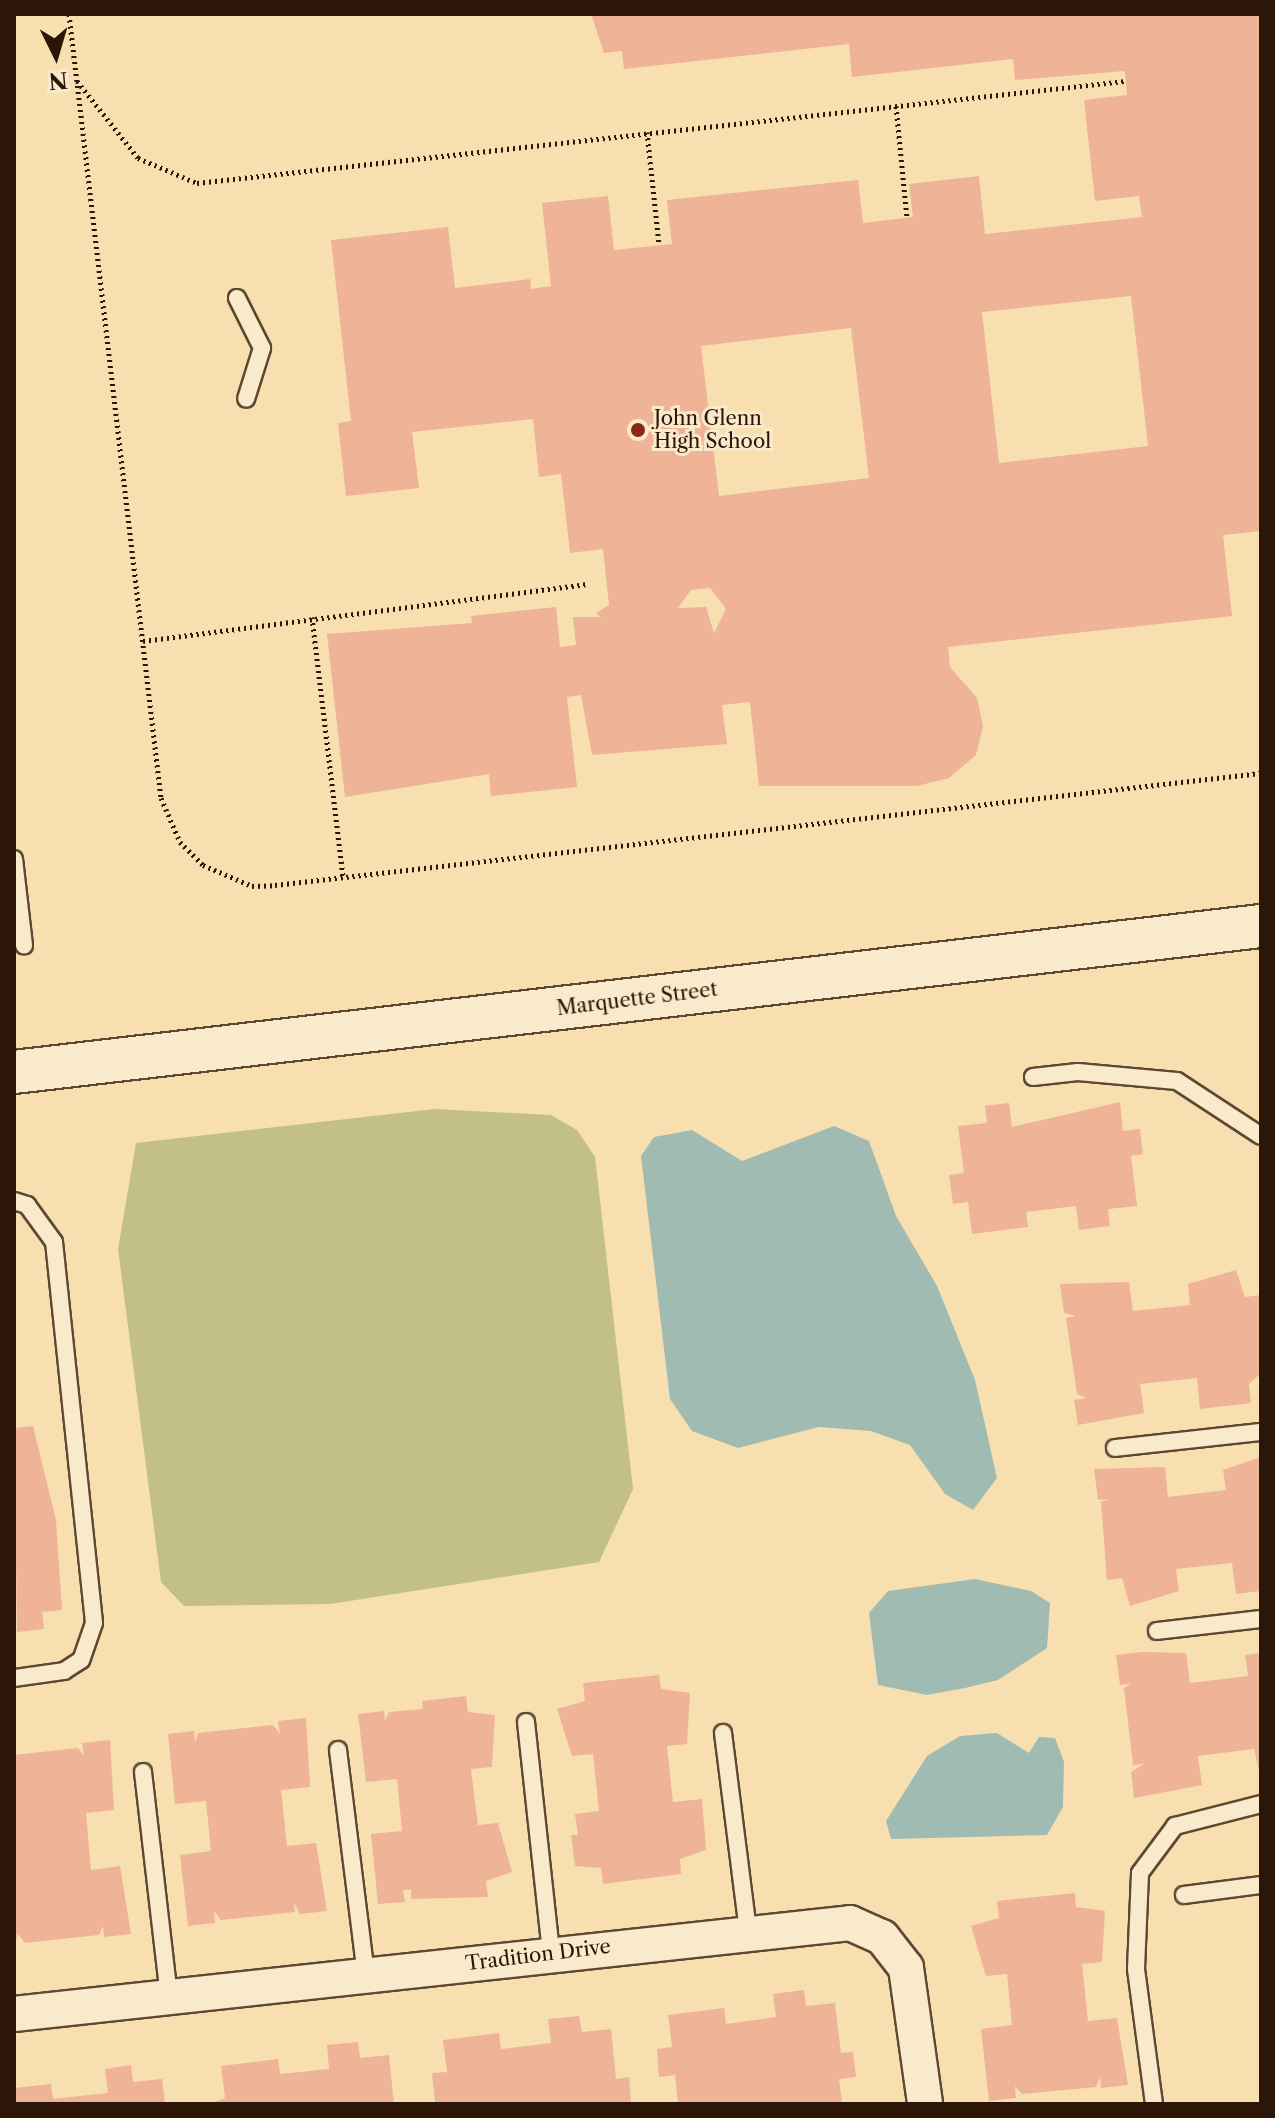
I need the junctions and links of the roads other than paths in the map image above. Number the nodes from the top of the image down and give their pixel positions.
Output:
1 (237, 298) dead end
2 (246, 399) dead end
3 (14, 859) edge
4 (1261, 926) edge
5 (24, 945) dead end
6 (14, 1072) edge
7 (1033, 1077) dead end
8 (1261, 1136) edge
9 (14, 1201) edge
10 (1261, 1432) edge
11 (1115, 1448) dead end
12 (1261, 1619) edge
13 (1157, 1631) dead end
14 (14, 1678) edge
15 (526, 1722) dead end
16 (723, 1733) dead end
17 (338, 1750) dead end
18 (143, 1772) dead end
19 (1261, 1804) edge
20 (1261, 1885) edge
21 (1184, 1895) dead end
22 (748, 1930) junction
23 (551, 1954) junction
24 (366, 1974) junction
25 (169, 1996) junction
26 (14, 2014) edge
27 (925, 2104) edge
28 (1154, 2104) edge

1 - 2 lane
3 - 5 lane
4 - 6 street, Marquette Street
7 - 8 lane
9 - 14 lane
10 - 11 lane
12 - 13 lane
15 - 23 lane
16 - 22 lane
17 - 24 lane
18 - 25 lane
19 - 28 lane
20 - 21 lane
22 - 23 street, Tradition Drive
22 - 27 street, Tradition Drive
23 - 24 street, Tradition Drive
24 - 25 street, Tradition Drive
25 - 26 street, Tradition Drive

